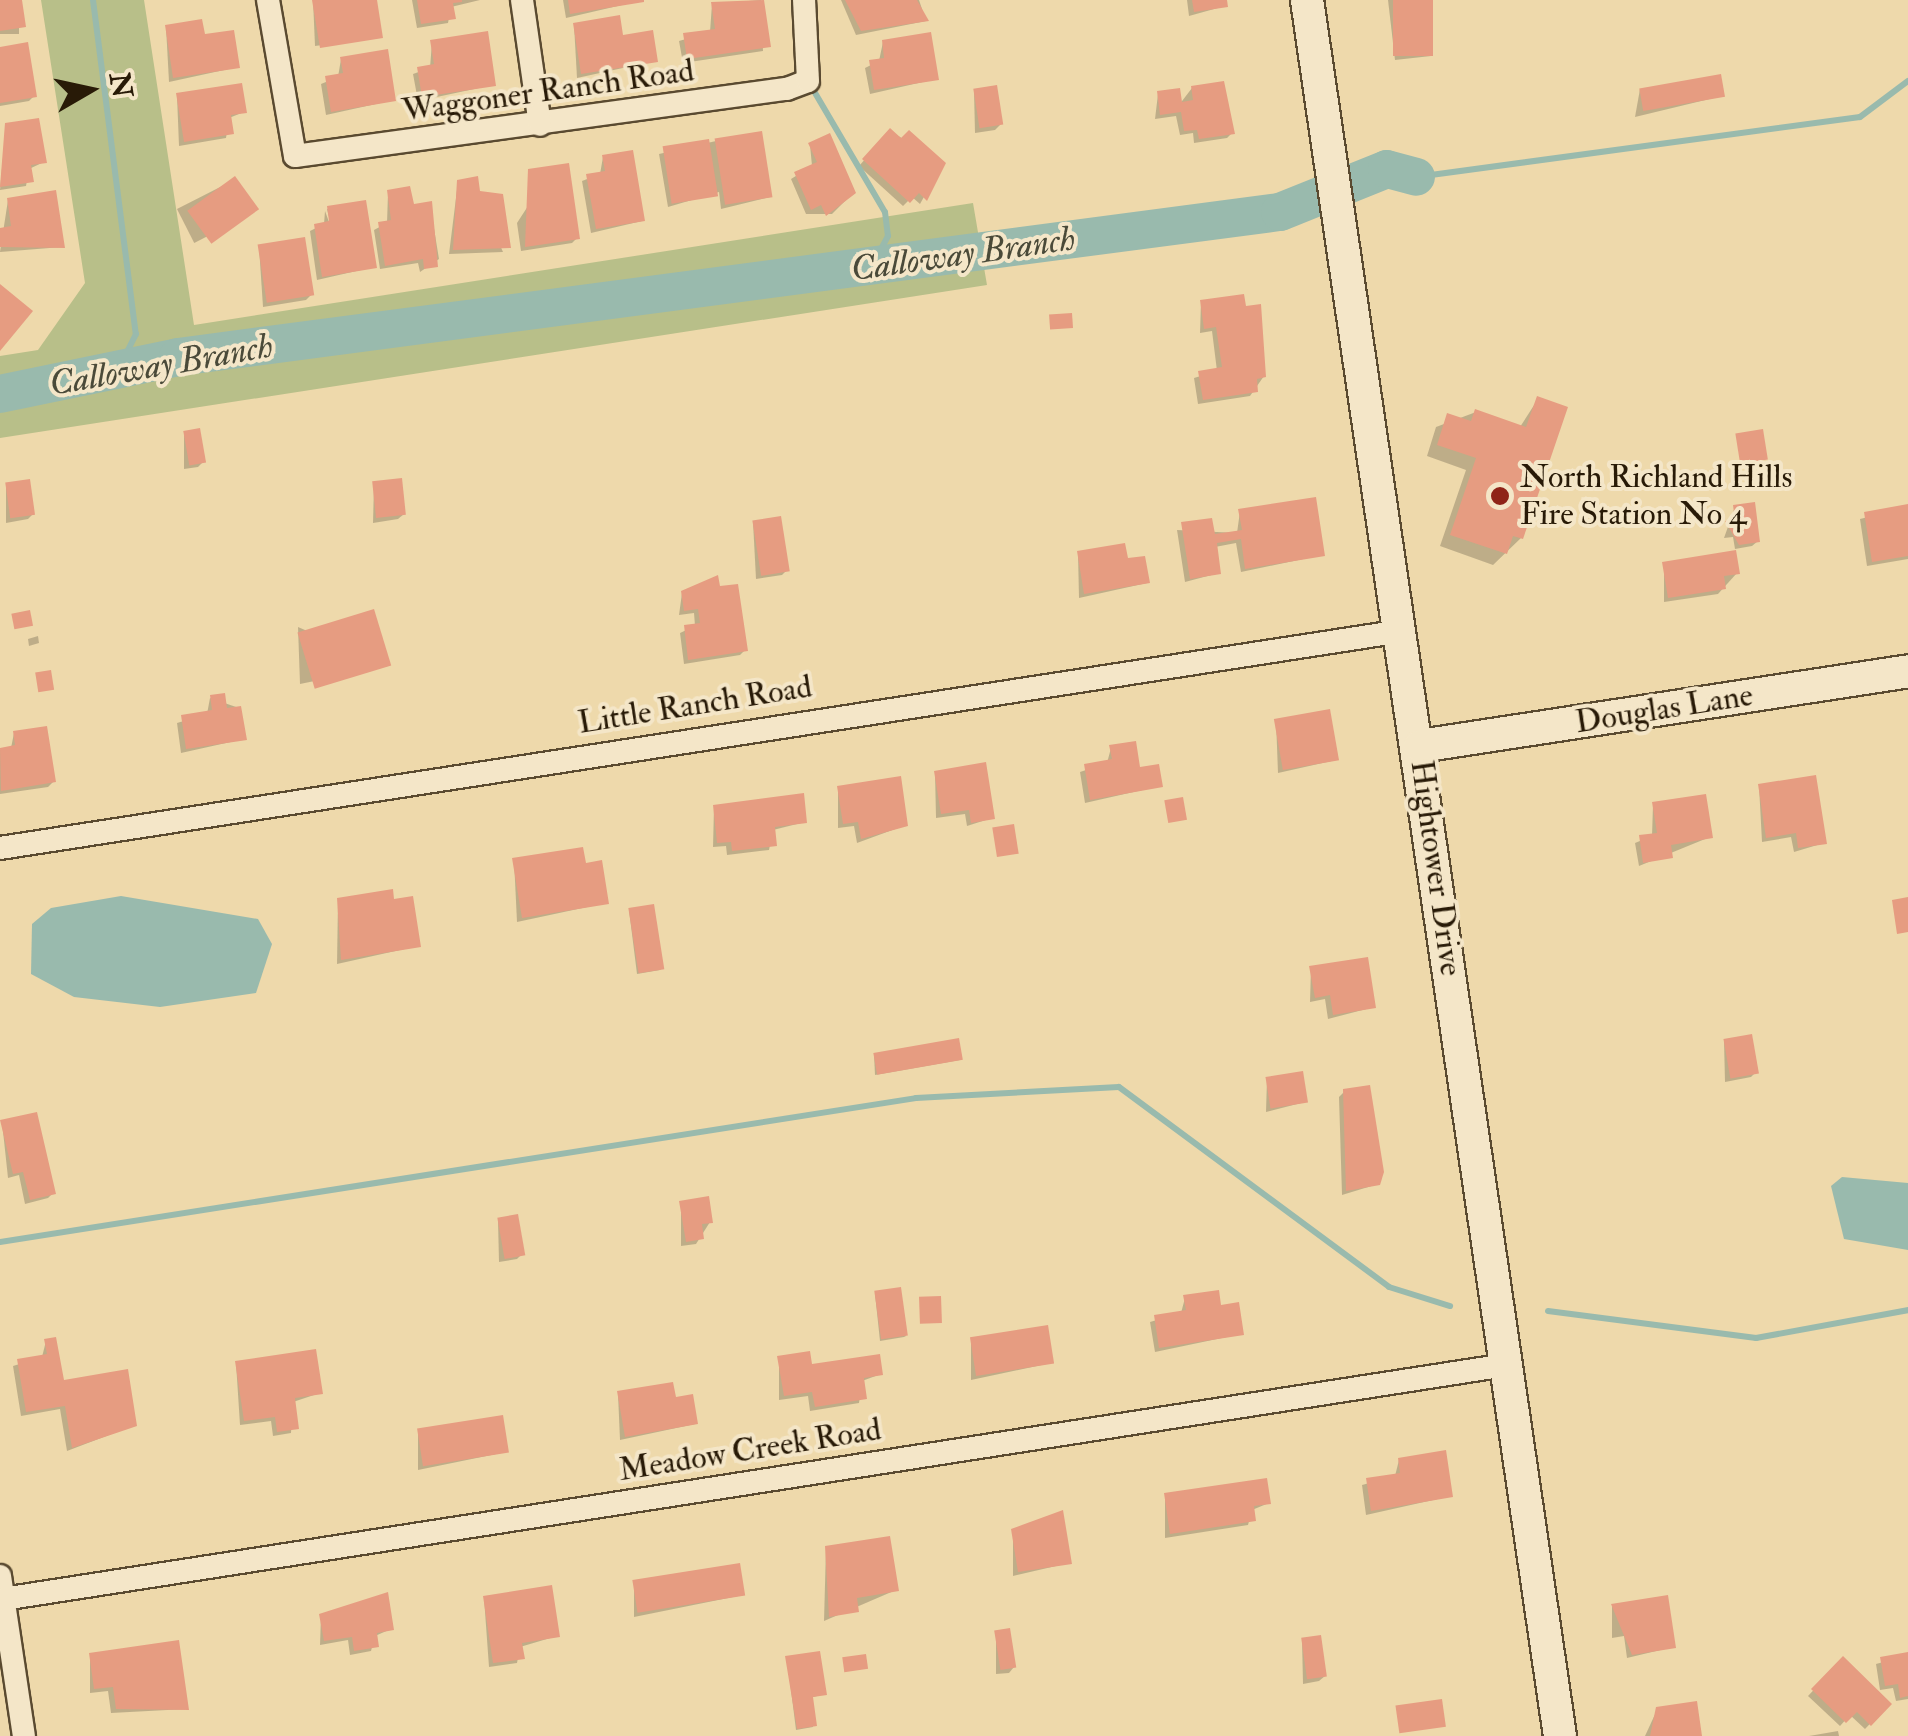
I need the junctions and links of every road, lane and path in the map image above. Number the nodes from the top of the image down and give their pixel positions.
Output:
1 (268, 0) edge
2 (522, 0) edge
3 (804, 0) edge
4 (1306, 0) edge
5 (540, 125) junction
6 (1401, 631) junction
7 (1908, 671) edge
8 (1420, 746) junction
9 (0, 848) edge
10 (1506, 1365) junction
11 (2, 1588) edge
12 (24, 1736) edge
13 (1560, 1736) edge

1 - 5 street, Waggoner Ranch Road
2 - 5 street
3 - 5 street, Waggoner Ranch Road
4 - 6 street, Hightower Drive
6 - 8 street, Hightower Drive
6 - 9 street, Little Ranch Road
7 - 8 street, Douglas Lane
8 - 10 street, Hightower Drive
10 - 11 street, Meadow Creek Road
10 - 13 street, Hightower Drive
11 - 12 street

